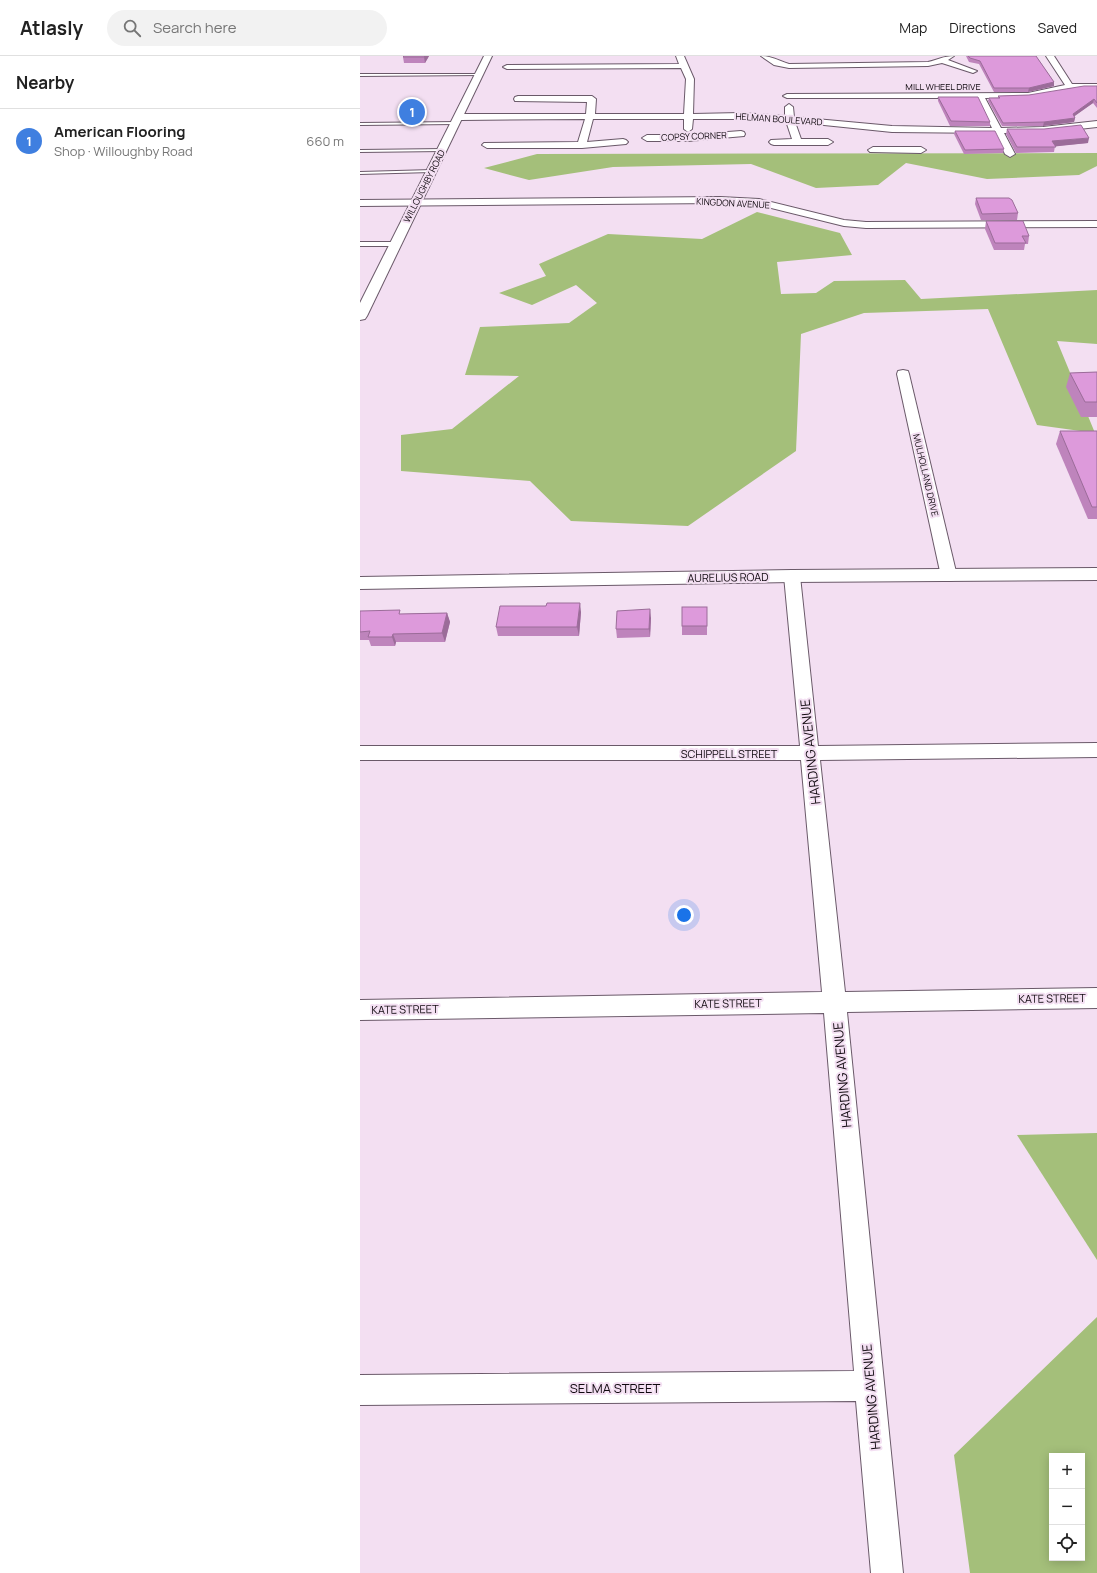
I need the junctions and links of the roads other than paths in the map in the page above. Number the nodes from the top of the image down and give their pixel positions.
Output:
1 (488, 56) edge
2 (680, 56) edge
3 (765, 56) edge
4 (950, 56) edge
5 (1050, 56) edge
6 (942, 61) junction
7 (686, 66) junction
8 (507, 67) dead end
9 (479, 71) junction
10 (973, 71) dead end
11 (360, 73) edge
12 (1070, 86) junction
13 (1097, 86) edge
14 (980, 96) junction
15 (518, 99) dead end
16 (590, 116) junction
17 (688, 116) junction
18 (790, 119) junction
19 (458, 120) junction
20 (360, 124) edge
21 (1097, 124) edge
22 (1085, 126) junction
23 (998, 130) junction
24 (1097, 131) edge
25 (741, 134) dead end
26 (647, 138) dead end
27 (688, 138) junction
28 (895, 140) junction
29 (623, 142) dead end
30 (774, 142) dead end
31 (797, 142) junction
32 (828, 142) dead end
33 (487, 145) dead end
34 (582, 145) junction
35 (443, 150) junction
36 (873, 150) dead end
37 (921, 150) dead end
38 (360, 151) edge
39 (1010, 154) dead end
40 (432, 171) junction
41 (360, 172) edge
42 (360, 203) edge
43 (415, 203) junction
44 (1097, 224) edge
45 (360, 244) edge
46 (395, 244) junction
47 (361, 311) edge
48 (903, 374) dead end
49 (1097, 574) edge
50 (792, 576) junction
51 (949, 576) junction
52 (360, 583) edge
53 (1097, 750) edge
54 (360, 752) edge
55 (810, 753) junction
56 (1097, 998) edge
57 (835, 1001) junction
58 (360, 1010) edge
59 (870, 1386) junction
60 (360, 1390) edge
61 (887, 1573) edge

1 - 9 street, WILLOUGHBY ROAD
2 - 7 street
3 - 6 street
4 - 6 street
5 - 12 street
6 - 10 street
7 - 8 street
7 - 17 street
9 - 11 lane
9 - 19 street, WILLOUGHBY ROAD
12 - 13 street, MILL WHEEL DRIVE
12 - 14 street, MILL WHEEL DRIVE
14 - 18 street, MILL WHEEL DRIVE
14 - 23 street
15 - 16 street
16 - 17 street, HELMAN BOULEVARD
16 - 19 street, HELMAN BOULEVARD
16 - 34 street
17 - 18 street, HELMAN BOULEVARD
17 - 27 street
18 - 28 street, HELMAN BOULEVARD
18 - 31 street
19 - 20 lane
19 - 35 street, WILLOUGHBY ROAD
21 - 22 street, HELMAN BOULEVARD
22 - 23 street, HELMAN BOULEVARD
22 - 24 street
23 - 28 street, HELMAN BOULEVARD
23 - 39 street
25 - 27 street, COPSY CORNER
26 - 27 street, COPSY CORNER
28 - 36 street
28 - 37 street
29 - 34 street
30 - 31 street
31 - 32 street
33 - 34 street
35 - 38 lane
35 - 40 street, WILLOUGHBY ROAD
40 - 41 lane
40 - 43 street, WILLOUGHBY ROAD
42 - 43 street, KINGDON AVENUE
43 - 44 street, KINGDON AVENUE
43 - 46 street, WILLOUGHBY ROAD
45 - 46 lane
46 - 47 street, WILLOUGHBY ROAD
48 - 51 street, MULHOLLAND DRIVE
49 - 51 street, AURELIUS ROAD
50 - 51 street, AURELIUS ROAD
50 - 52 street, AURELIUS ROAD
50 - 55 street, HARDING AVENUE
53 - 55 street, SCHIPPELL STREET
54 - 55 street, SCHIPPELL STREET
55 - 57 street, HARDING AVENUE
56 - 57 street, KATE STREET
57 - 58 street, KATE STREET
57 - 59 street, HARDING AVENUE
59 - 60 street, SELMA STREET
59 - 61 street, HARDING AVENUE

